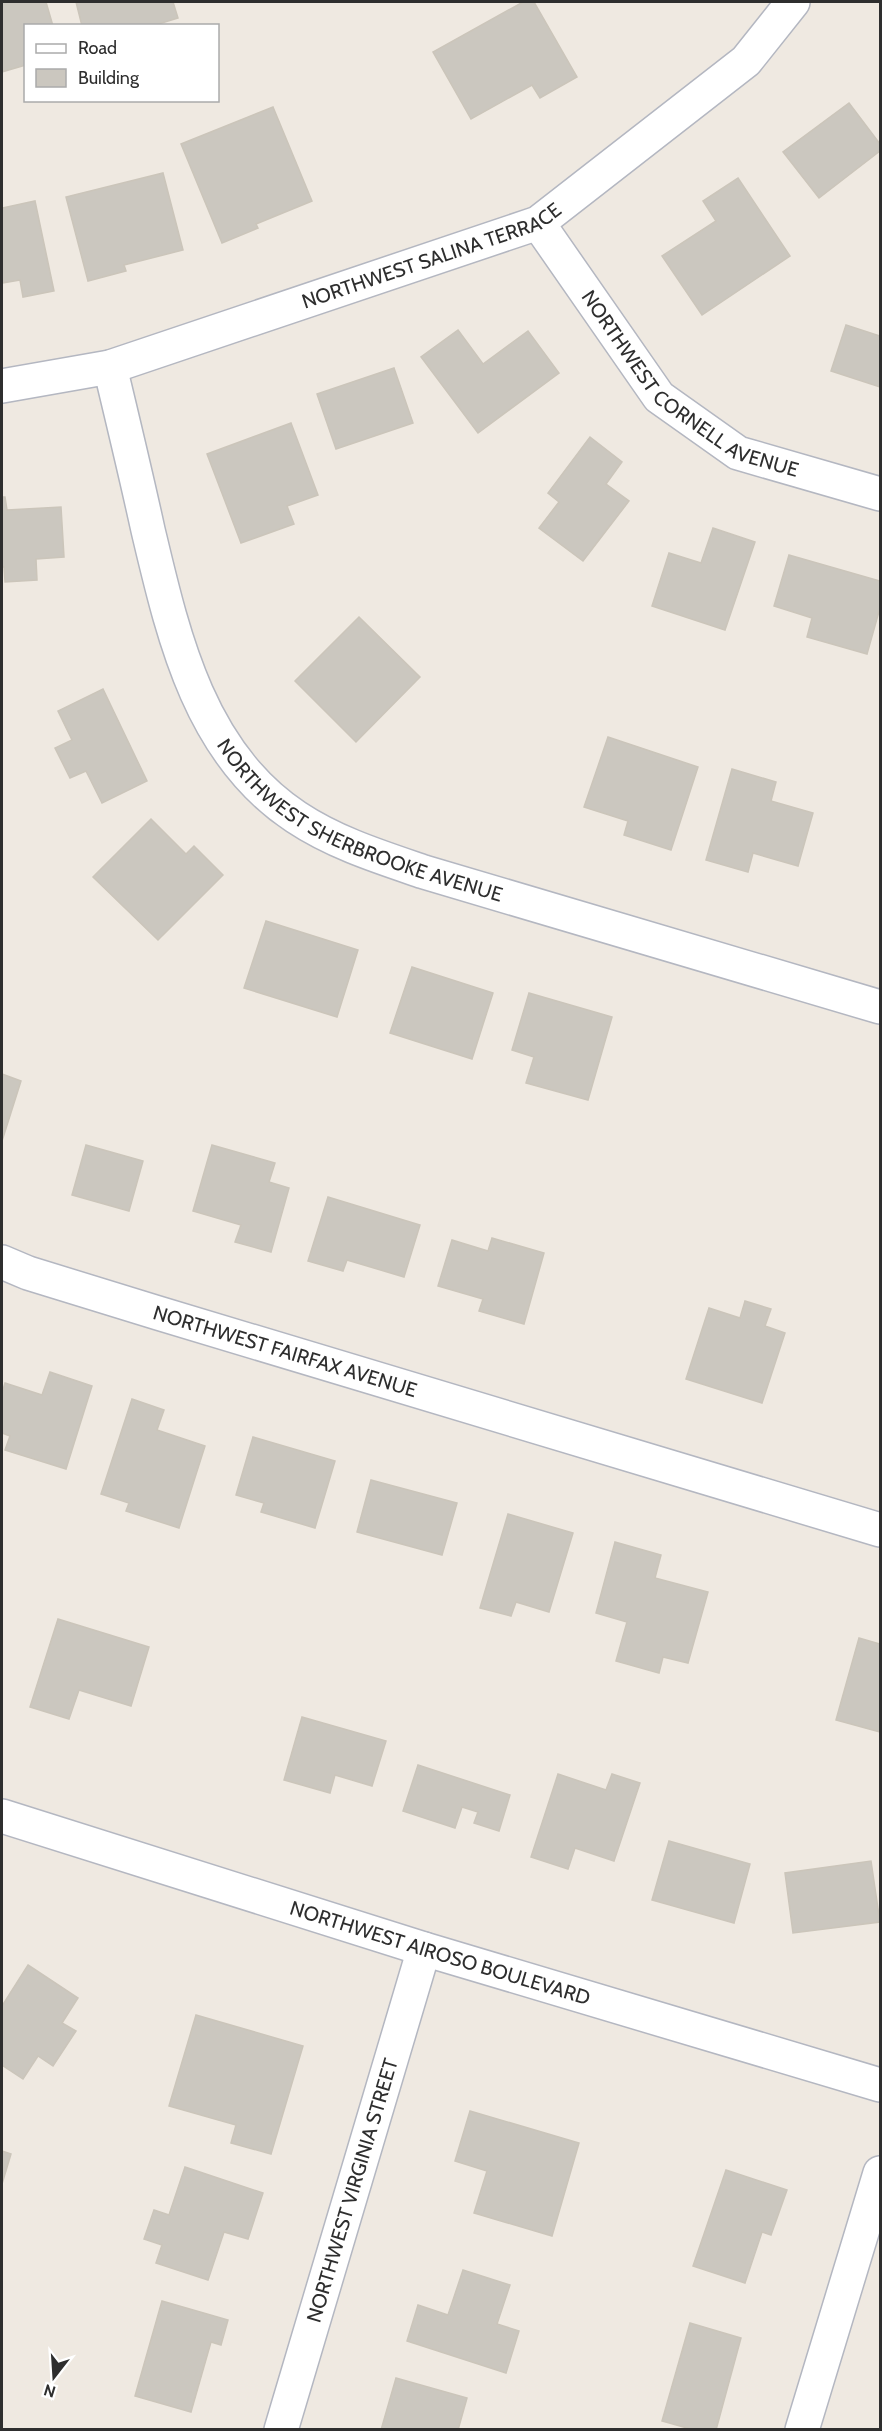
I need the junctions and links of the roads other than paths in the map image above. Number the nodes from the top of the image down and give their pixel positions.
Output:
1 (794, 2) edge
2 (538, 223) junction
3 (110, 367) junction
4 (2, 386) edge
5 (880, 494) edge
6 (880, 1007) edge
7 (2, 1262) edge
8 (880, 1530) edge
9 (2, 1816) edge
10 (424, 1949) junction
11 (880, 2085) edge
12 (880, 2173) edge
13 (281, 2430) edge
14 (802, 2430) edge

1 - 2 street, NORTHWEST SALINA TERRACE
2 - 3 street, NORTHWEST SALINA TERRACE
2 - 5 street, NORTHWEST CORNELL AVENUE
3 - 4 street, NORTHWEST SALINA TERRACE
3 - 6 street, NORTHWEST SHERBROOKE AVENUE
7 - 8 street, NORTHWEST FAIRFAX AVENUE
9 - 10 street, NORTHWEST AIROSO BOULEVARD
10 - 11 street, NORTHWEST AIROSO BOULEVARD
10 - 13 street, NORTHWEST VIRGINIA STREET
12 - 14 street

